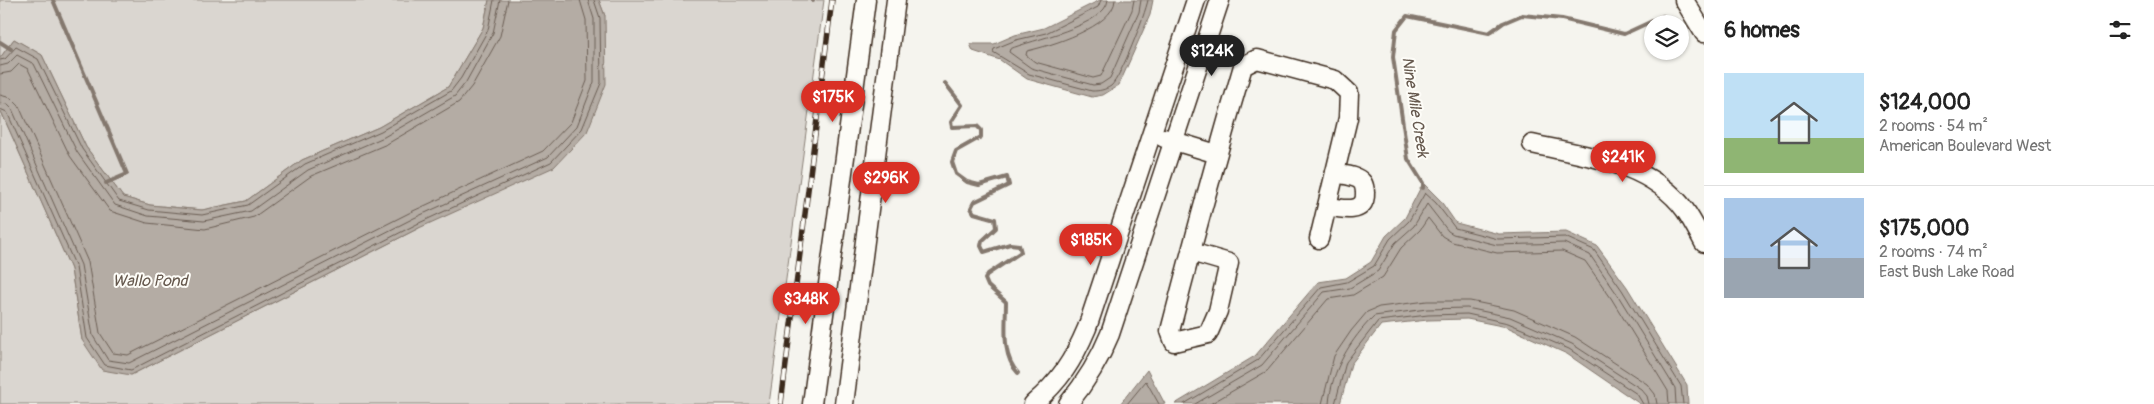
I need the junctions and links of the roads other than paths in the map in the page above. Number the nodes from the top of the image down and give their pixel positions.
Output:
1 (866, 0) edge
2 (896, 0) edge
3 (1196, 0) edge
4 (1220, 0) edge
5 (1684, 0) edge
6 (1704, 33) edge
7 (1151, 134) junction
8 (1174, 141) junction
9 (1532, 144) dead end
10 (1217, 154) junction
11 (1335, 173) junction
12 (1327, 206) junction
13 (1702, 234) edge
14 (1319, 239) dead end
15 (1191, 252) junction
16 (812, 404) edge
17 (844, 404) edge
18 (1033, 404) edge
19 (1068, 404) edge

1 - 16 street
2 - 17 street
3 - 7 street
4 - 8 street
5 - 6 street
7 - 8 street
7 - 18 street
8 - 10 street
8 - 19 street
9 - 13 street
10 - 11 street
10 - 15 street
11 - 12 street
11 - 12 street
12 - 14 street
15 - 15 street

